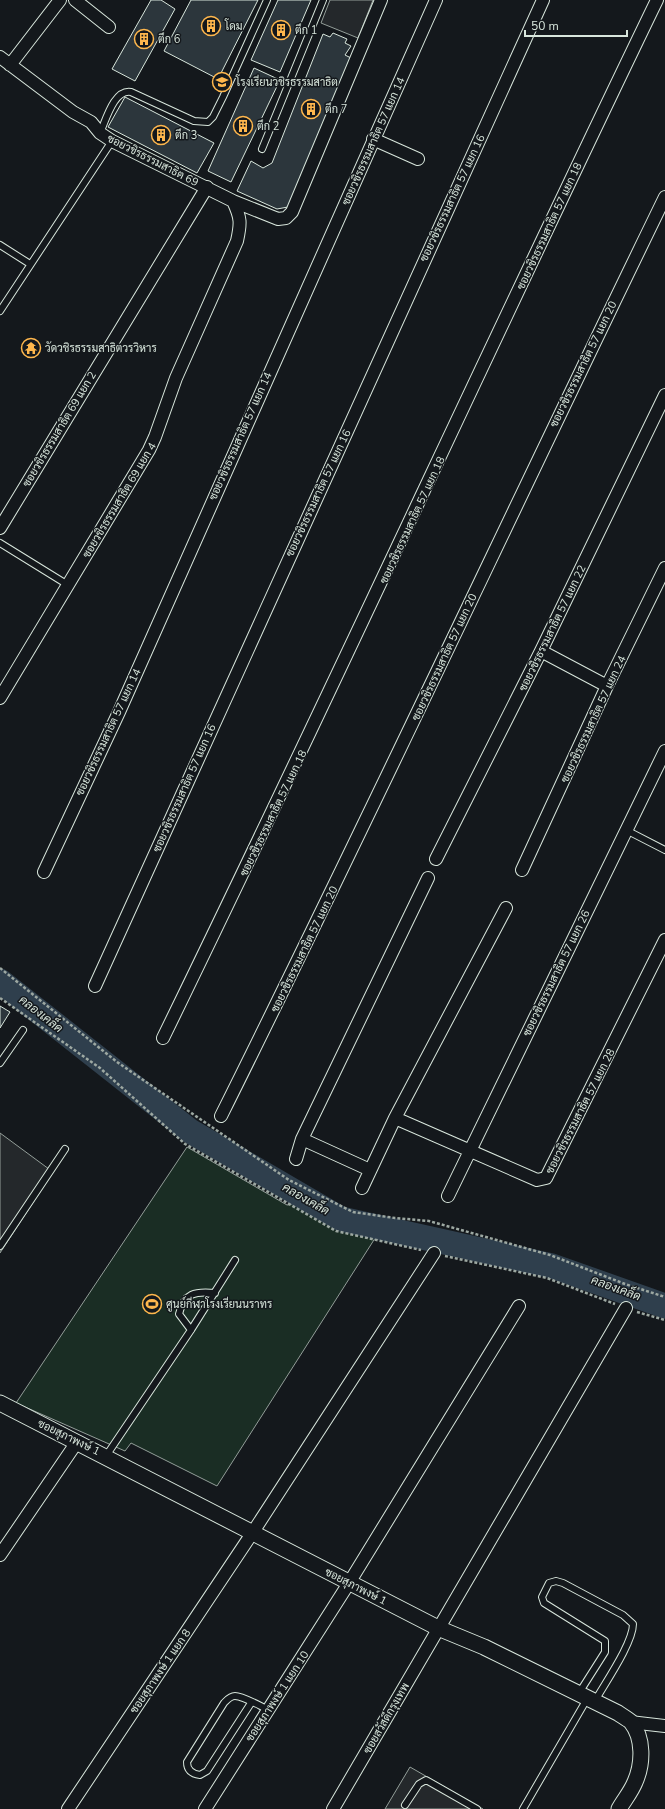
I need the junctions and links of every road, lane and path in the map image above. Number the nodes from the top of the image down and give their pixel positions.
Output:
1 (60, 0) edge
2 (75, 0) edge
3 (268, 0) edge
4 (323, 0) edge
5 (381, 0) edge
6 (436, 0) edge
7 (543, 0) edge
8 (657, 0) edge
9 (109, 27) dead end
10 (0, 57) edge
11 (10, 65) junction
12 (100, 133) junction
13 (373, 140) junction
14 (112, 141) junction
15 (262, 149) dead end
16 (418, 159) dead end
17 (207, 187) junction
18 (665, 197) edge
19 (233, 201) junction
20 (0, 245) edge
21 (30, 264) junction
22 (0, 311) edge
23 (665, 395) edge
24 (0, 528) edge
25 (0, 543) edge
26 (665, 568) edge
27 (68, 585) junction
28 (541, 651) junction
29 (607, 686) junction
30 (0, 698) edge
31 (665, 751) edge
32 (626, 830) junction
33 (665, 850) edge
34 (436, 859) dead end
35 (522, 870) dead end
36 (44, 872) dead end
37 (428, 878) dead end
38 (506, 908) dead end
39 (665, 940) edge
40 (94, 986) dead end
41 (0, 998) edge
42 (23, 1030) dead end
43 (164, 1038) dead end
44 (0, 1063) edge
45 (221, 1116) dead end
46 (395, 1118) junction
47 (302, 1139) junction
48 (65, 1148) dead end
49 (470, 1150) junction
50 (296, 1158) dead end
51 (370, 1170) junction
52 (362, 1188) dead end
53 (448, 1196) dead end
54 (0, 1246) edge
55 (434, 1253) junction
56 (235, 1260) dead end
57 (215, 1293) junction
58 (519, 1306) dead end
59 (626, 1308) junction
60 (665, 1320) edge
61 (191, 1330) junction
62 (0, 1403) edge
63 (77, 1442) junction
64 (106, 1456) junction
65 (253, 1532) junction
66 (0, 1555) edge
67 (349, 1583) junction
68 (438, 1628) junction
69 (588, 1697) junction
70 (251, 1703) junction
71 (269, 1710) junction
72 (630, 1722) junction
73 (665, 1726) edge
74 (407, 1808) edge
75 (68, 1809) edge
76 (205, 1809) edge
77 (333, 1809) edge
78 (477, 1809) edge
79 (523, 1809) edge
80 (619, 1809) edge

1 - 11 street
2 - 9 street
3 - 12 lane
4 - 15 lane
5 - 19 street, ซอยวชิรธรรมสาธิต 69
6 - 13 street, ซอยวชิรธรรมสาธิต 57 แยก 14
7 - 40 street, ซอยวชิรธรรมสาธิต 57 แยก 16
8 - 43 street, ซอยวชิรธรรมสาธิต 57 แยก 18
10 - 11 street, ซอยวชิรธรรมสาธิต 69
11 - 12 street, ซอยวชิรธรรมสาธิต 69
12 - 14 street, ซอยวชิรธรรมสาธิต 69
13 - 16 street
13 - 36 street, ซอยวชิรธรรมสาธิต 57 แยก 14
14 - 17 street, ซอยวชิรธรรมสาธิต 69
14 - 21 lane
17 - 19 street, ซอยวชิรธรรมสาธิต 69
17 - 24 street, ซอยวชิรธรรมสาธิต 69 แยก 2
18 - 45 street, ซอยวชิรธรรมสาธิต 57 แยก 20
19 - 27 street, ซอยวชิรธรรมสาธิต 69 แยก 4
20 - 21 lane
21 - 22 lane
23 - 28 street, ซอยวชิรธรรมสาธิต 57 แยก 22
25 - 27 lane
26 - 29 street, ซอยวชิรธรรมสาธิต 57 แยก 24
27 - 30 street, ซอยวชิรธรรมสาธิต 69 แยก 4
28 - 29 street
28 - 34 street, ซอยวชิรธรรมสาธิต 57 แยก 22
29 - 35 street, ซอยวชิรธรรมสาธิต 57 แยก 24
31 - 32 street, ซอยวชิรธรรมสาธิต 57 แยก 26
32 - 33 lane
32 - 49 street, ซอยวชิรธรรมสาธิต 57 แยก 26
37 - 47 street
38 - 46 street
39 - 49 street, ซอยวชิรธรรมสาธิต 57 แยก 28
41 - 55 path
42 - 44 lane
46 - 49 street, ซอยวชิรธรรมสาธิต 57 แยก 28
46 - 51 street
47 - 50 street
47 - 51 street
48 - 54 lane
49 - 53 street, ซอยวชิรธรรมสาธิต 57 แยก 26
51 - 52 street
55 - 59 path
55 - 65 street, ซอยสุภาพงษ์ 1 แยก 8
56 - 57 lane
57 - 61 lane
57 - 61 lane
58 - 67 street, ซอยสุภาพงษ์ 1 แยก 10
59 - 60 path
59 - 68 street, ซอยสวัสดีกรุงเทพ
61 - 64 lane
62 - 63 street, ซอยสุภาพงษ์ 1
63 - 64 street, ซอยสุภาพงษ์ 1
63 - 66 street
64 - 65 street, ซอยสุภาพงษ์ 1
65 - 67 street, ซอยสุภาพงษ์ 1
65 - 75 street, ซอยสุภาพงษ์ 1 แยก 8
67 - 68 street, ซอยสุภาพงษ์ 1
67 - 71 street, ซอยสุภาพงษ์ 1 แยก 10
68 - 69 street, ซอยสุภาพงษ์ 1
68 - 77 street, ซอยสวัสดีกรุงเทพ
69 - 69 lane
69 - 72 street, ซอยสุภาพงษ์ 1
69 - 79 lane
70 - 70 lane
70 - 71 lane
71 - 76 street, ซอยสุภาพงษ์ 1 แยก 10
72 - 73 street
72 - 80 street
74 - 78 lane

